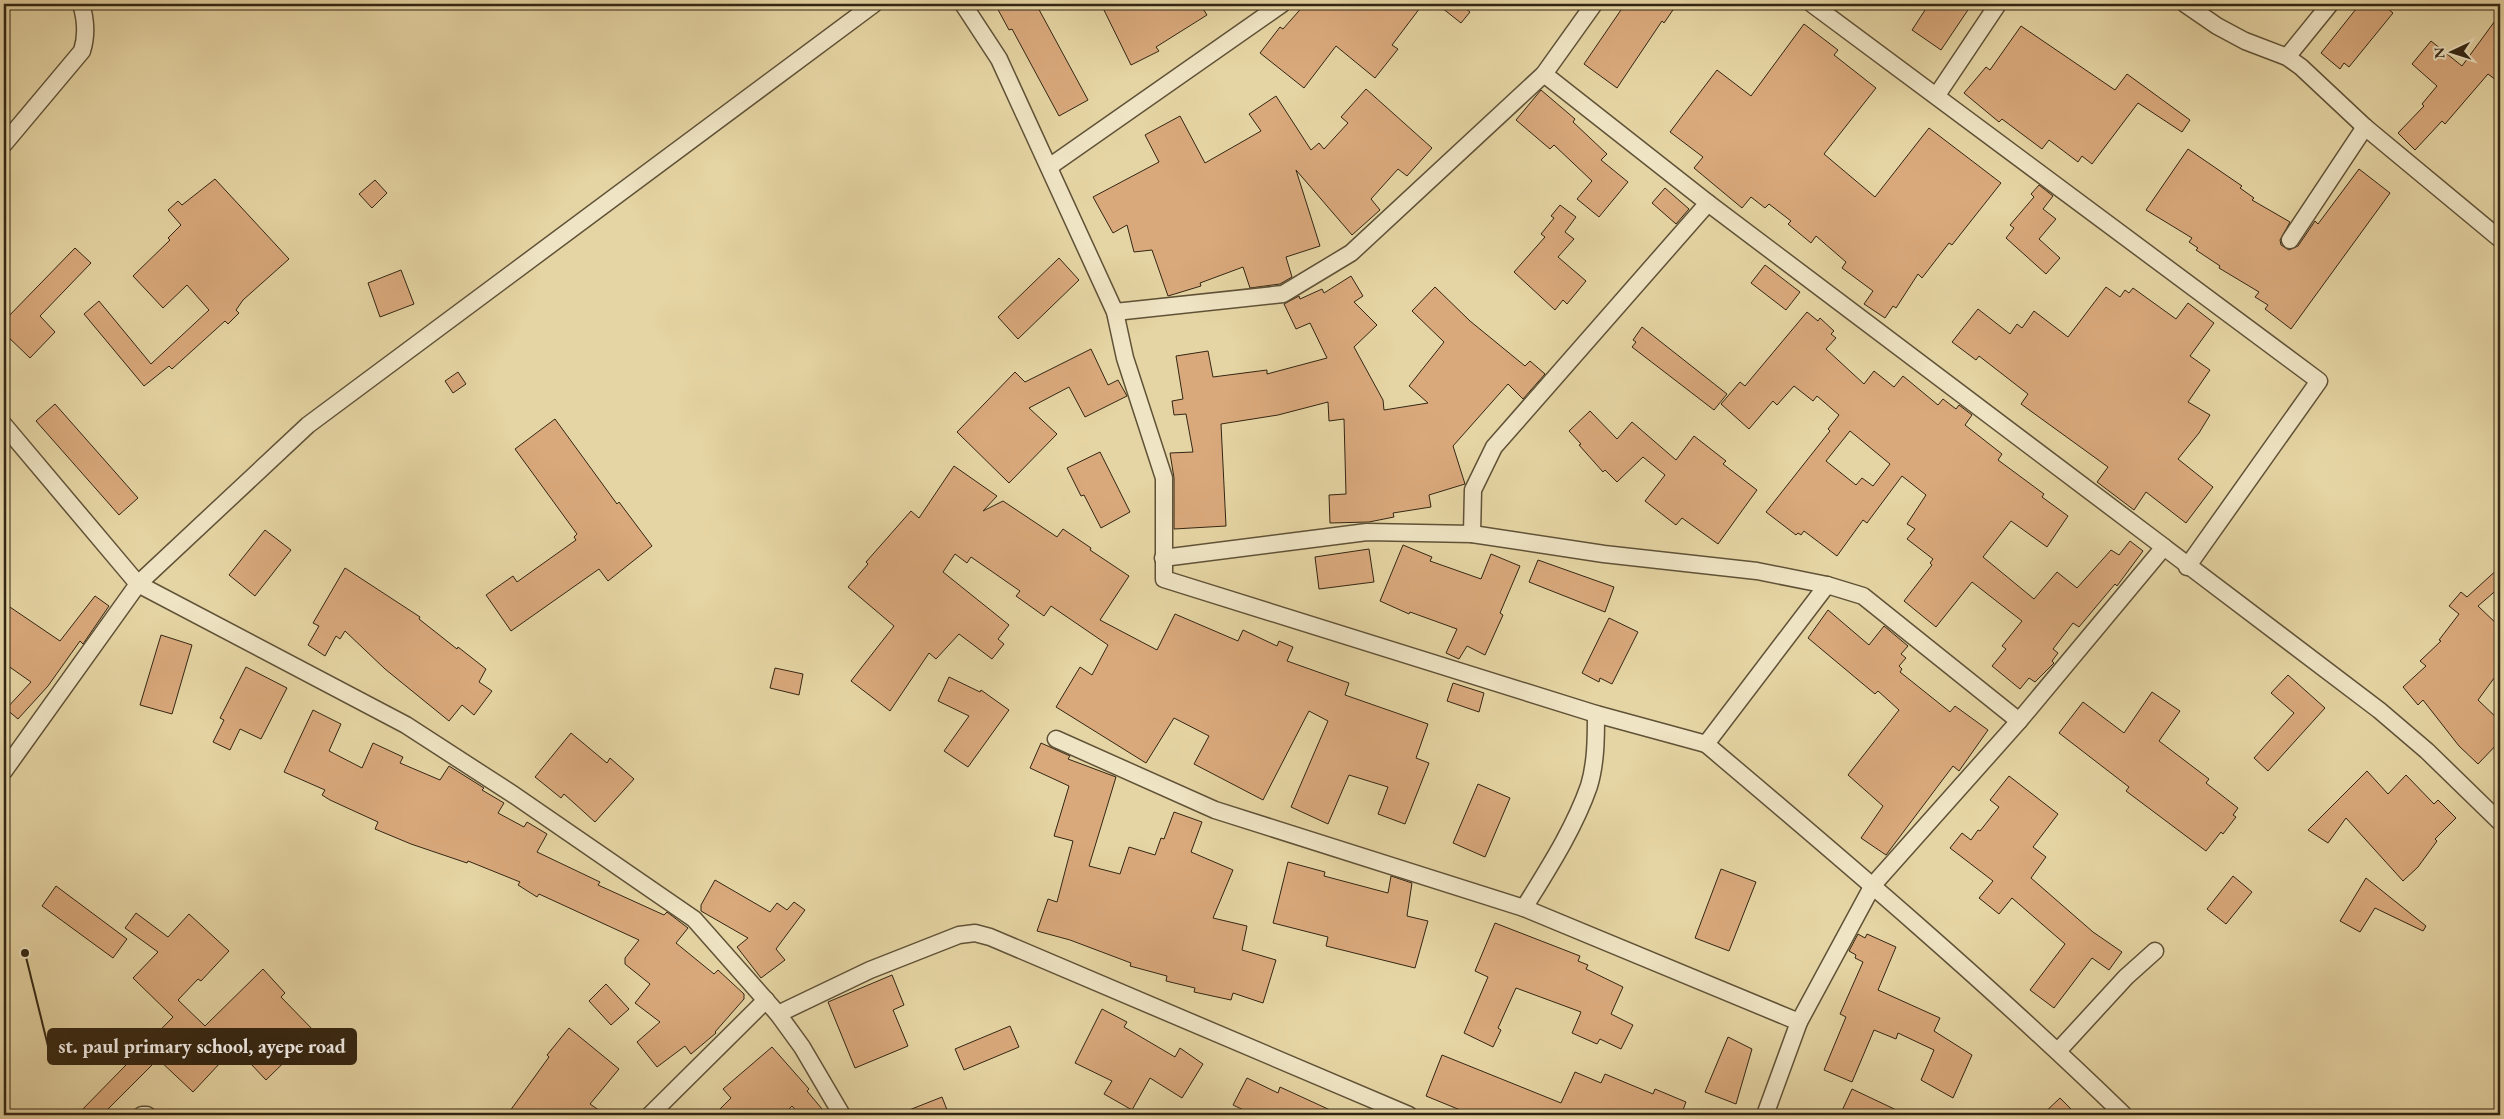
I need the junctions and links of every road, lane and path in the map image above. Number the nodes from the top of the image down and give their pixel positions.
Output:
1 (81, 4) edge
2 (874, 4) edge
3 (963, 4) edge
4 (1282, 4) edge
5 (1594, 4) edge
6 (1812, 4) edge
7 (1998, 4) edge
8 (2185, 4) edge
9 (2330, 4) edge
10 (2287, 57) junction
11 (1544, 74) junction
12 (1937, 95) junction
13 (2365, 127) junction
14 (4, 144) edge
15 (1048, 167) junction
16 (1708, 203) junction
17 (2500, 239) edge
18 (2290, 240) dead end
19 (1115, 312) junction
20 (4, 425) edge
21 (1472, 534) junction
22 (2164, 547) junction
23 (1163, 558) junction
24 (2188, 567) junction
25 (138, 584) junction
26 (1827, 585) junction
27 (1596, 714) junction
28 (2019, 721) junction
29 (1056, 739) dead end
30 (1706, 744) junction
31 (4, 771) edge
32 (2500, 822) edge
33 (1873, 885) junction
34 (1524, 908) junction
35 (2155, 952) dead end
36 (766, 1000) junction
37 (778, 1014) junction
38 (1799, 1022) junction
39 (2058, 1051) junction
40 (142, 1115) edge
41 (147, 1115) edge
42 (650, 1115) edge
43 (842, 1115) edge
44 (1409, 1115) edge
45 (1764, 1115) edge
46 (2124, 1115) edge

1 - 14 street
2 - 25 street
3 - 15 street
4 - 15 street
5 - 11 street
6 - 12 street
7 - 12 street
8 - 10 street
9 - 10 street
10 - 13 street
11 - 16 street
11 - 19 street
12 - 24 street
13 - 17 street
13 - 18 street
15 - 19 street
16 - 21 street
16 - 22 street
19 - 23 street
20 - 25 street
21 - 23 street
21 - 26 street
22 - 24 street
22 - 28 street
23 - 27 street
24 - 32 street
25 - 31 street
25 - 36 street
26 - 28 street
26 - 30 street
27 - 30 street
27 - 34 street
28 - 33 street
29 - 34 street
30 - 33 street
33 - 38 street
33 - 39 street
34 - 38 street
35 - 39 street
36 - 37 street
36 - 42 street
37 - 43 street
37 - 44 street
38 - 45 street
39 - 46 street
40 - 41 street

